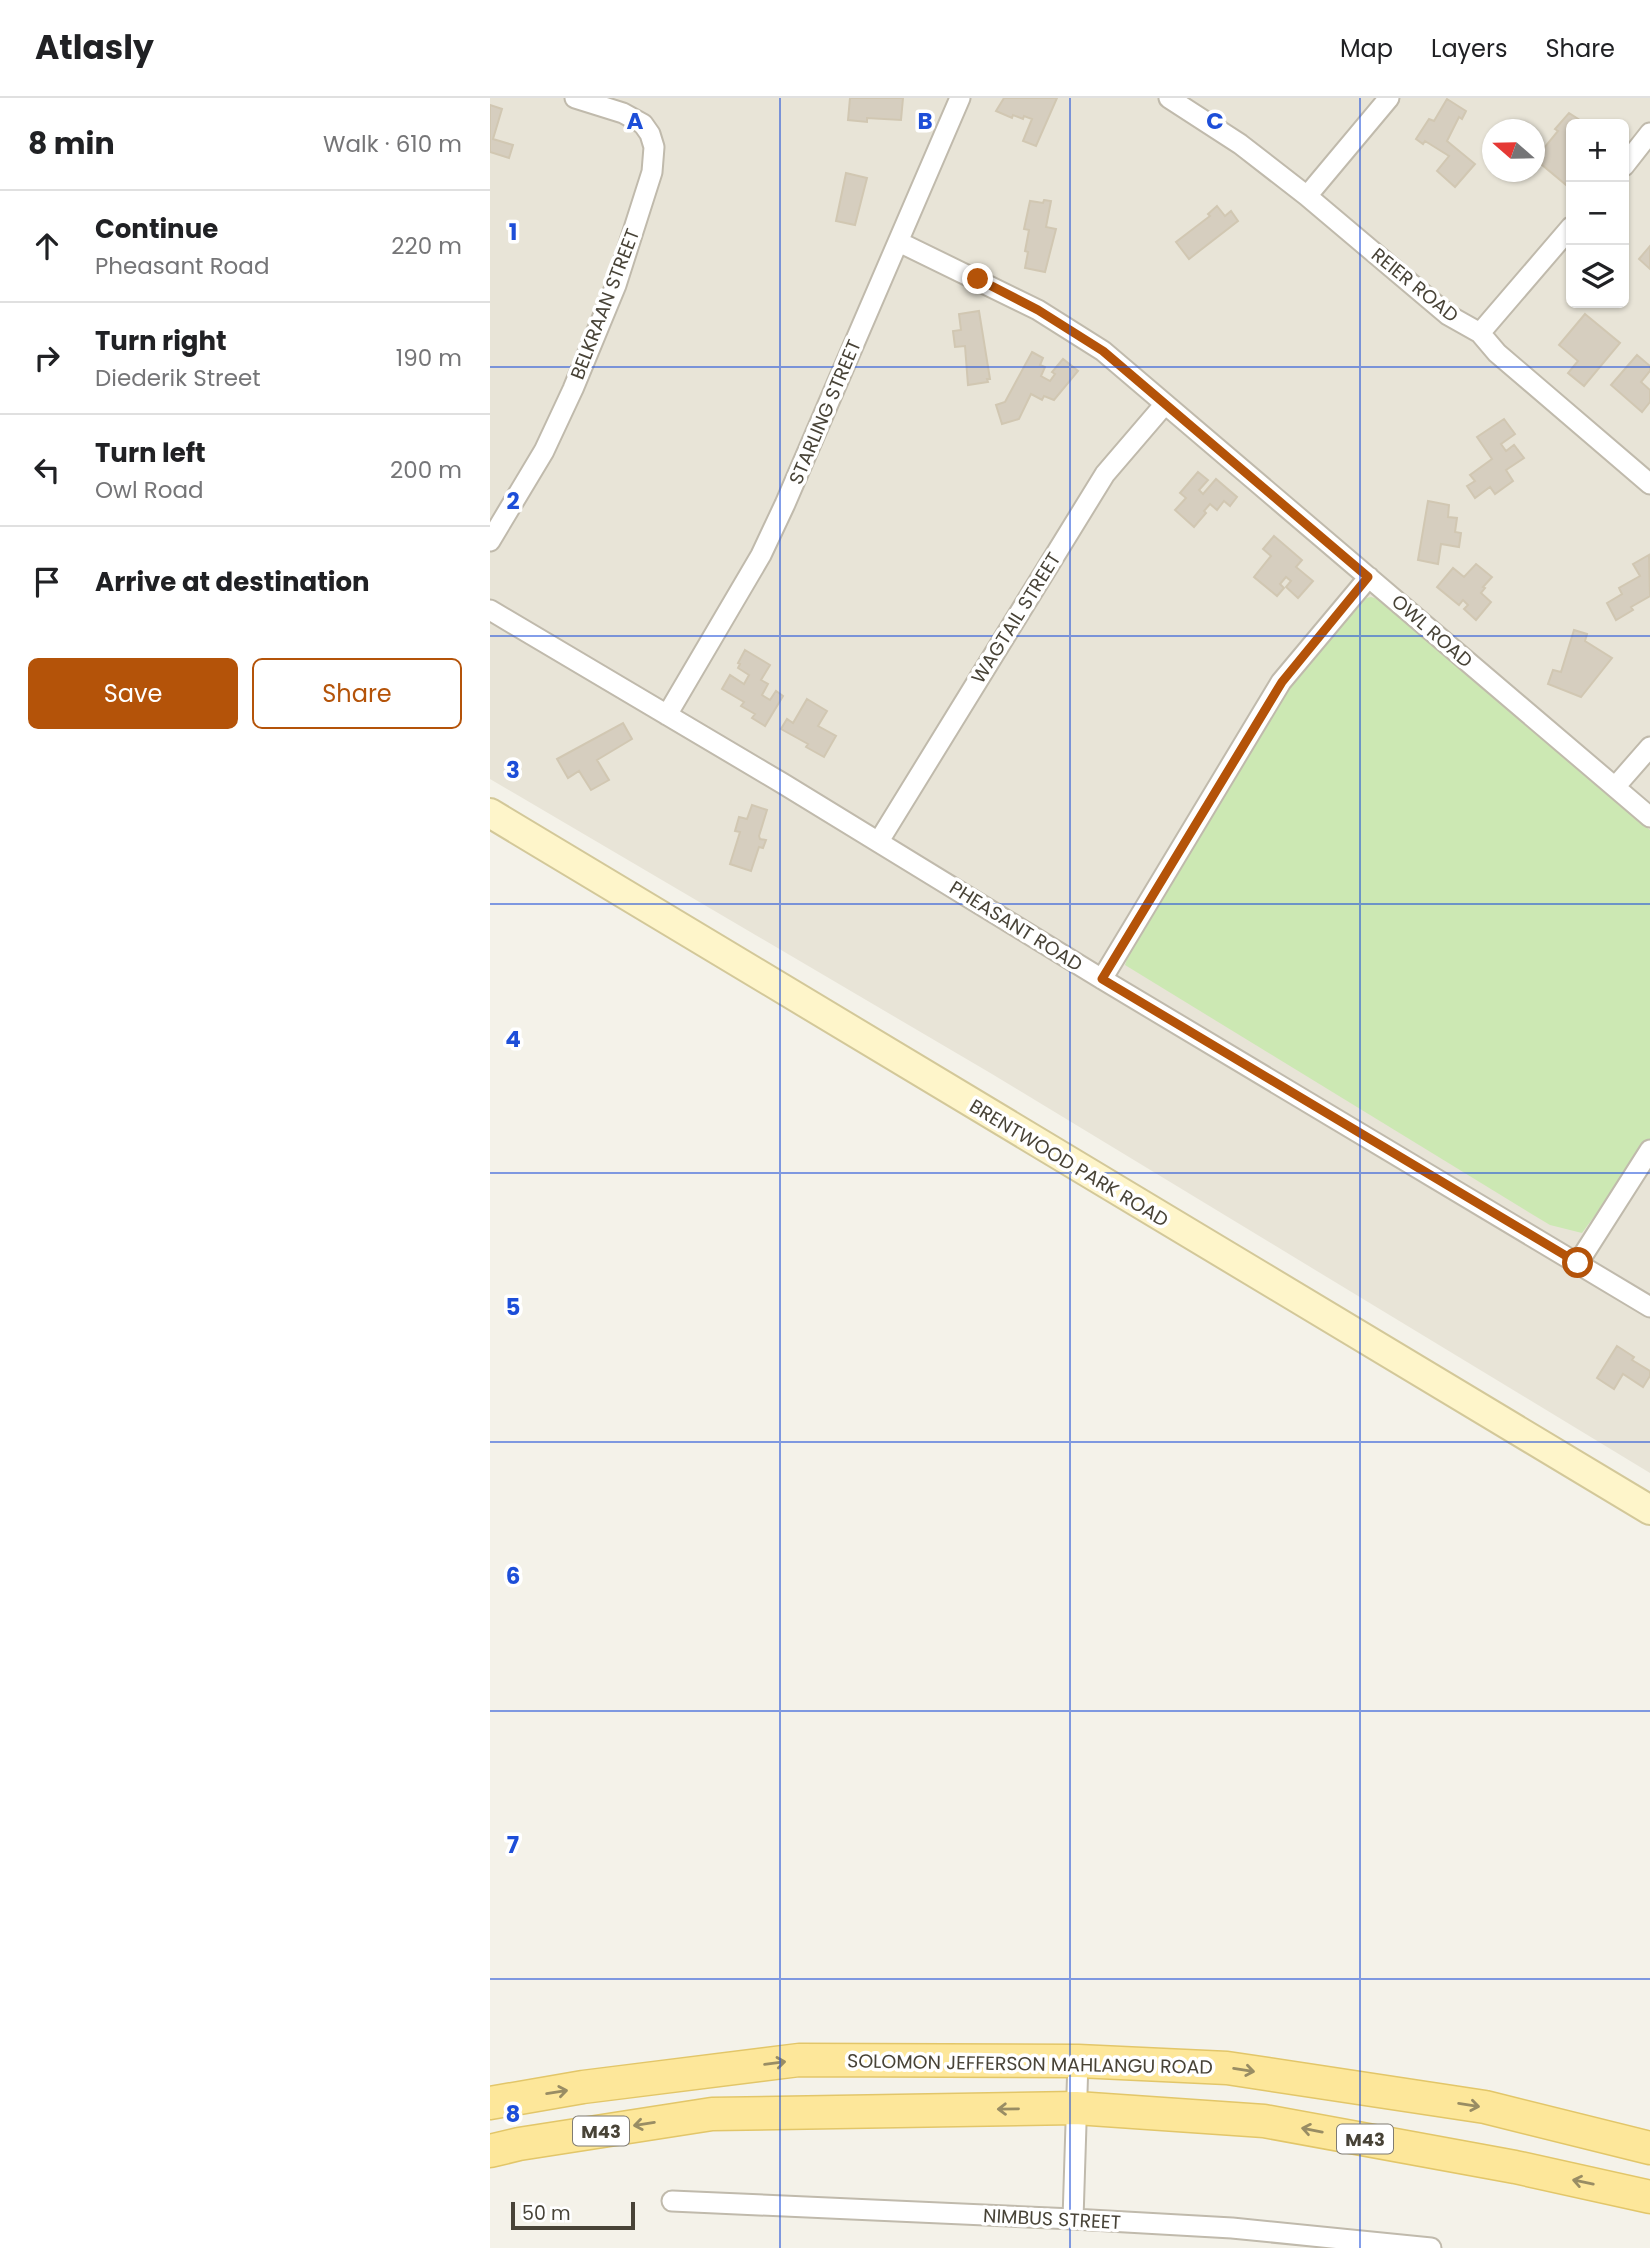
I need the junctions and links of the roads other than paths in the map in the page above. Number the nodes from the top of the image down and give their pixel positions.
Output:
1 (575, 98) edge
2 (960, 98) edge
3 (1169, 98) edge
4 (1390, 98) edge
5 (1646, 146) edge
6 (1629, 161) edge
7 (1307, 196) junction
8 (1566, 233) edge
9 (899, 242) junction
10 (1480, 333) junction
11 (1166, 404) junction
12 (1650, 484) edge
13 (490, 541) edge
14 (1368, 577) junction
15 (490, 610) edge
16 (667, 715) junction
17 (1650, 747) edge
18 (1615, 787) junction
19 (490, 813) edge
20 (1650, 817) edge
21 (879, 841) junction
22 (1102, 979) junction
23 (1650, 1150) edge
24 (1578, 1263) junction
25 (1650, 1307) edge
26 (1650, 1510) edge
27 (1078, 2061) junction
28 (490, 2103) edge
29 (1076, 2108) junction
30 (1650, 2148) edge
31 (490, 2151) edge
32 (1650, 2197) edge
33 (672, 2201) dead end
34 (1073, 2219) junction
35 (1431, 2248) edge

1 - 13 street, BELKRAAN STREET
2 - 9 street, STARLING STREET
3 - 7 street, REIER ROAD
4 - 7 street
5 - 6 street
7 - 10 street, REIER ROAD
8 - 10 street
9 - 11 street, OWL ROAD
9 - 16 street, STARLING STREET
10 - 12 street, REIER ROAD
11 - 14 street, OWL ROAD
11 - 21 street, WAGTAIL STREET
14 - 18 street, OWL ROAD
14 - 22 street
15 - 16 street, PHEASANT ROAD
16 - 21 street, PHEASANT ROAD
17 - 18 street
18 - 20 street, OWL ROAD
19 - 26 street, BRENTWOOD PARK ROAD
21 - 22 street, PHEASANT ROAD
22 - 24 street, PHEASANT ROAD
23 - 24 street
24 - 25 street, PHEASANT ROAD
28 -> 27 main road, SOLOMON JEFFERSON MAHLANGU ROAD / M43
27 - 29 street
27 -> 30 main road, SOLOMON JEFFERSON MAHLANGU ROAD / M43
29 -> 31 main road, M43
32 -> 29 main road, M43
29 - 34 street
33 - 34 street, NIMBUS STREET
34 - 35 street, NIMBUS STREET

